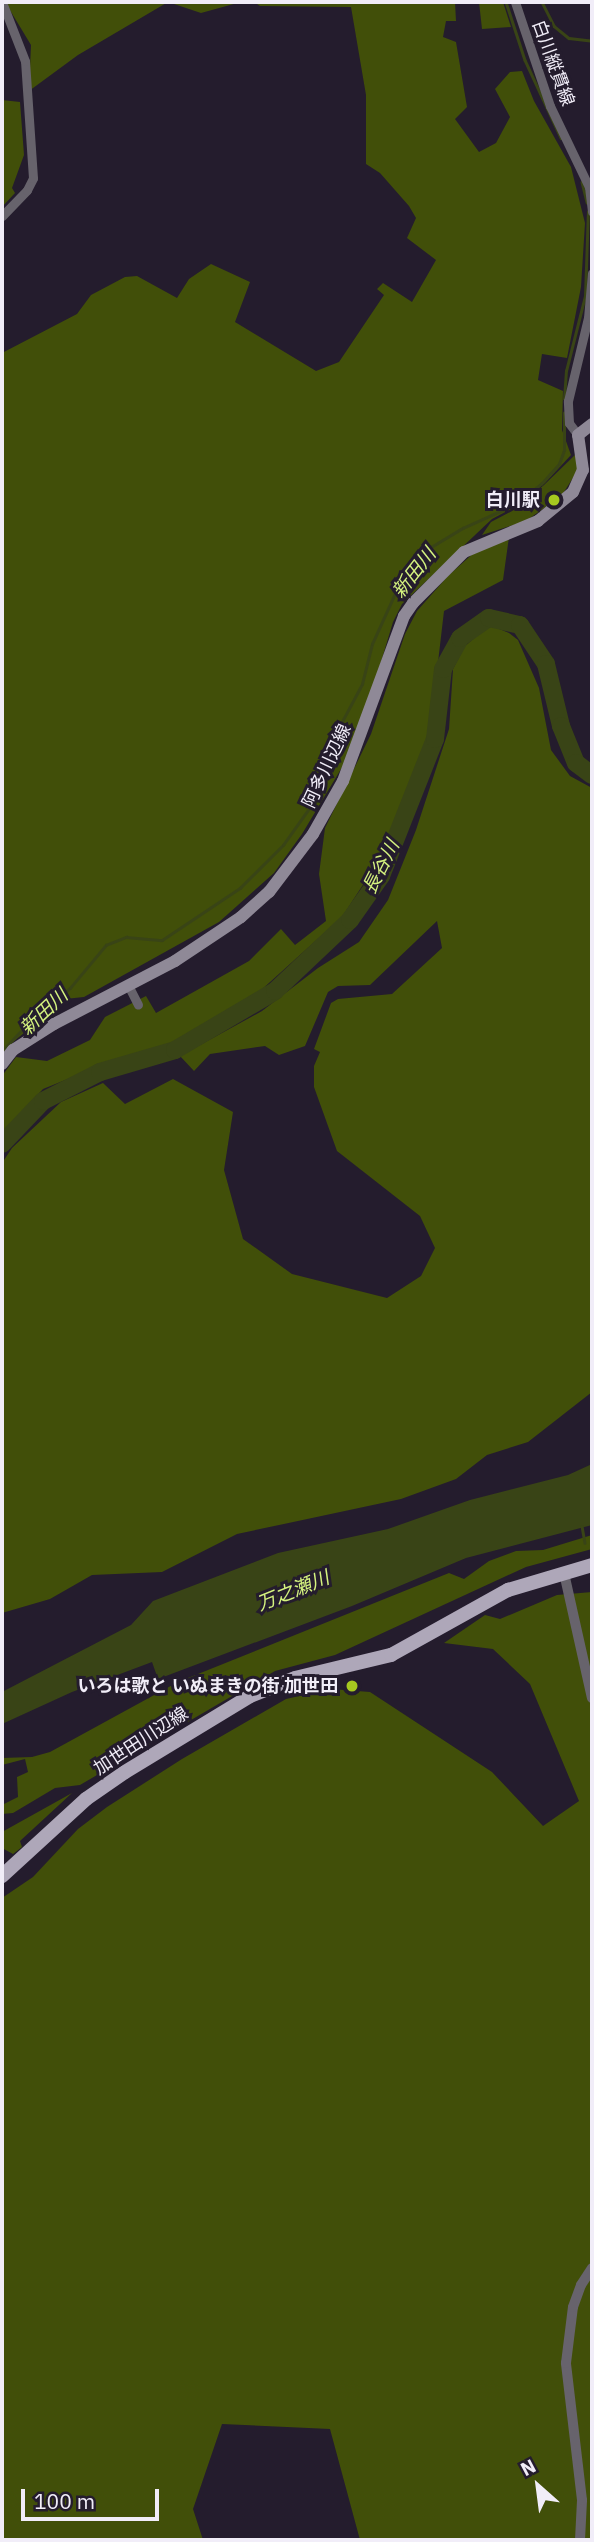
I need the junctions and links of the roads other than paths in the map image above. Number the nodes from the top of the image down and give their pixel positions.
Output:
1 (2, 2) edge
2 (515, 2) edge
3 (592, 212) edge
4 (2, 216) edge
5 (592, 273) edge
6 (592, 425) edge
7 (578, 435) junction
8 (128, 985) junction
9 (138, 1005) dead end
10 (2, 1064) edge
11 (592, 1565) edge
12 (564, 1573) junction
13 (592, 1698) edge
14 (2, 1877) edge
15 (592, 2268) edge
16 (580, 2540) edge

1 - 4 street
2 - 3 street, 白川縦貫線
5 - 7 street
6 - 7 main road
7 - 8 main road, 阿多川辺線
8 - 9 street
8 - 10 main road, 阿多川辺線
11 - 12 main road, 加世田川辺線
12 - 13 street
12 - 14 main road, 加世田川辺線
15 - 16 street

